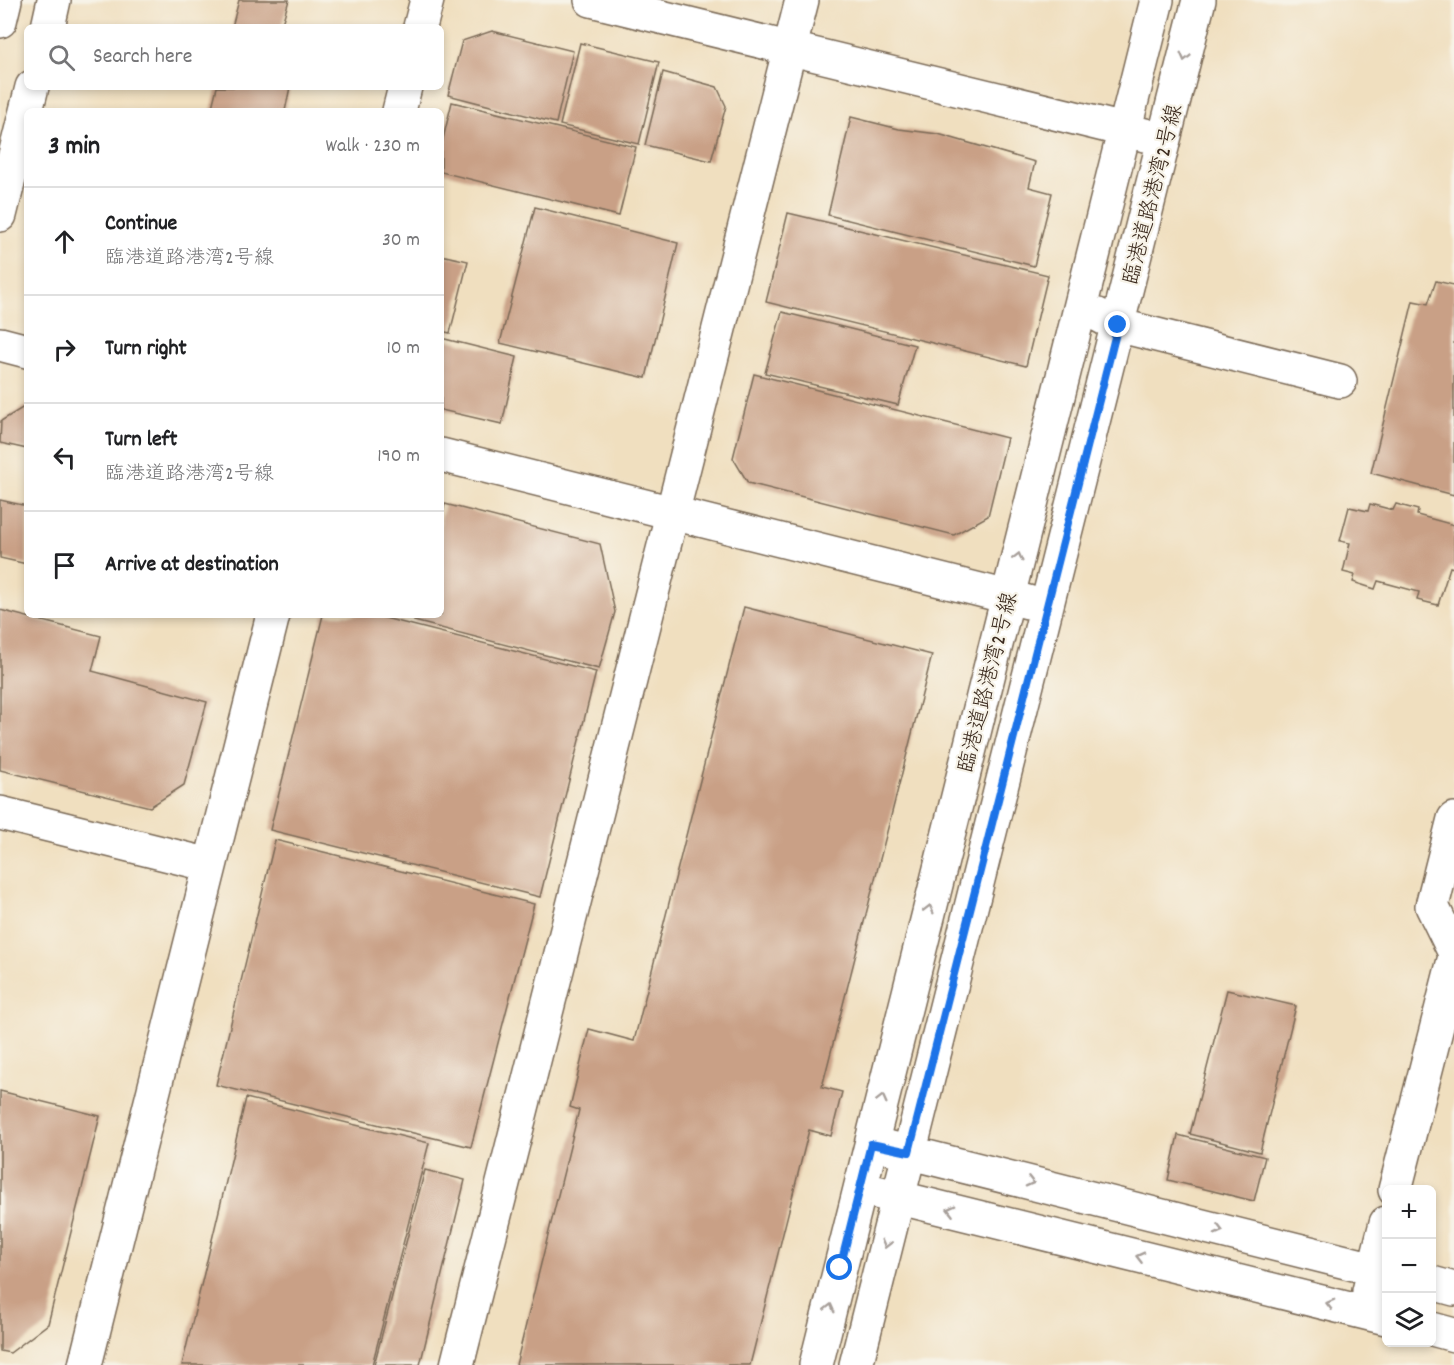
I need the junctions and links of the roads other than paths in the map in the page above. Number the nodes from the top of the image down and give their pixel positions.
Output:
1 (5, 0) edge
2 (54, 0) edge
3 (427, 0) edge
4 (591, 0) edge
5 (802, 0) edge
6 (1157, 0) edge
7 (1199, 0) edge
8 (0, 21) edge
9 (49, 24) edge
10 (421, 24) edge
11 (791, 49) junction
12 (31, 90) edge
13 (404, 90) edge
14 (27, 108) edge
15 (400, 108) edge
16 (24, 119) edge
17 (1124, 131) junction
18 (1164, 140) junction
19 (0, 215) edge
20 (1080, 306) junction
21 (1118, 325) junction
22 (0, 344) edge
23 (24, 350) edge
24 (1340, 381) dead end
25 (444, 456) edge
26 (673, 514) junction
27 (1008, 597) junction
28 (1047, 607) junction
29 (272, 618) edge
30 (0, 813) edge
31 (1454, 819) edge
32 (210, 866) junction
33 (1454, 951) edge
34 (1454, 960) edge
35 (871, 1144) junction
36 (909, 1152) junction
37 (1396, 1185) edge
38 (860, 1188) junction
39 (897, 1197) junction
40 (1384, 1239) edge
41 (1380, 1271) edge
42 (1436, 1284) edge
43 (1454, 1289) edge
44 (1375, 1315) edge
45 (1436, 1330) edge
46 (1454, 1335) edge
47 (85, 1365) edge
48 (457, 1365) edge
49 (816, 1365) edge
50 (856, 1365) edge

1 - 8 street
2 - 9 street
3 - 10 street
4 - 11 street
5 - 11 street
6 - 17 street, 臨港道路港湾2号線
7 -> 18 street, 臨港道路港湾2号線
11 - 17 street
11 - 26 street
12 - 14 street
13 - 15 street
16 - 19 street
17 - 18 street
17 - 20 street, 臨港道路港湾2号線
18 - 21 street, 臨港道路港湾2号線
20 - 21 street
27 -> 20 street, 臨港道路港湾2号線
21 - 24 street
21 - 28 street, 臨港道路港湾2号線
22 - 23 street
25 - 26 street
26 - 27 street
26 - 48 street
27 - 28 street
35 -> 27 street, 臨港道路港湾2号線
28 - 36 street, 臨港道路港湾2号線
29 - 32 street
30 - 32 street
31 - 33 street
32 - 47 street
34 - 37 street
35 - 36 street
35 - 38 street, 臨港道路港湾2号線
36 - 39 street, 臨港道路港湾2号線
36 -> 41 street
38 - 39 street
49 -> 38 street, 臨港道路港湾2号線
44 -> 39 street
39 -> 50 street, 臨港道路港湾2号線
40 - 41 street
41 - 44 street
42 - 43 street
45 - 46 street

